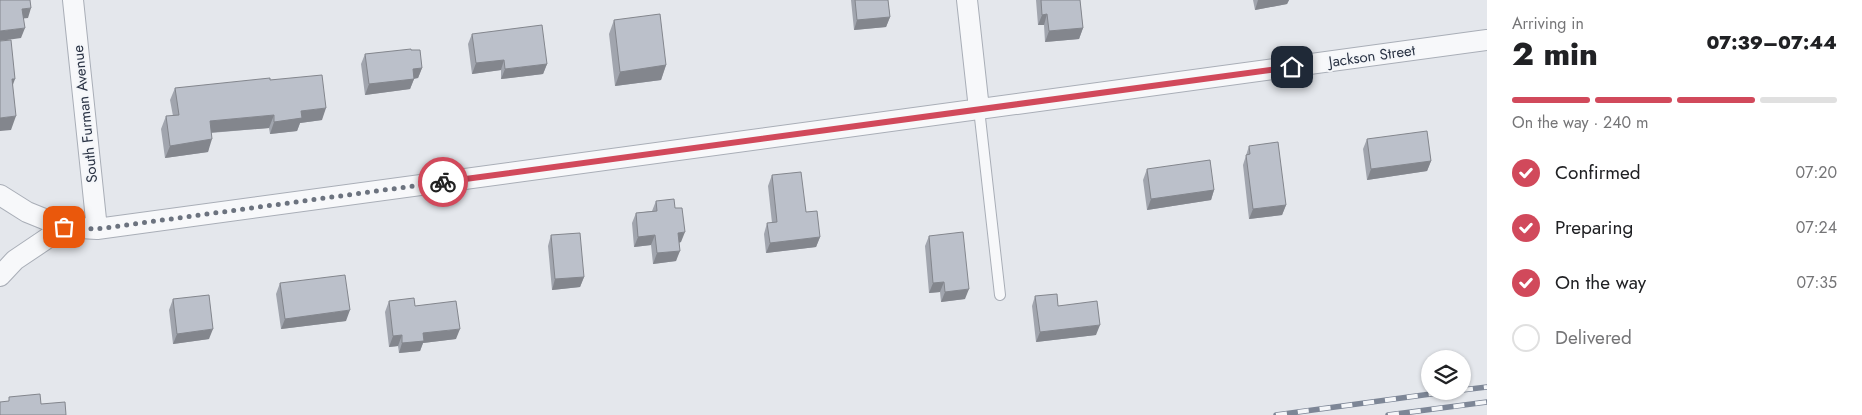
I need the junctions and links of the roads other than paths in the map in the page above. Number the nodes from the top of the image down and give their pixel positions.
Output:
1 (73, 0) edge
2 (967, 0) edge
3 (1487, 40) edge
4 (979, 109) junction
5 (0, 195) edge
6 (64, 227) junction
7 (97, 229) junction
8 (0, 276) edge
9 (1000, 294) dead end

1 - 7 street, South Furman Avenue
2 - 4 street
3 - 4 street, Jackson Street
4 - 7 street, Jackson Street
4 - 9 lane
5 - 6 street, Jackson Street
6 - 7 street, Jackson Street
6 - 8 street

